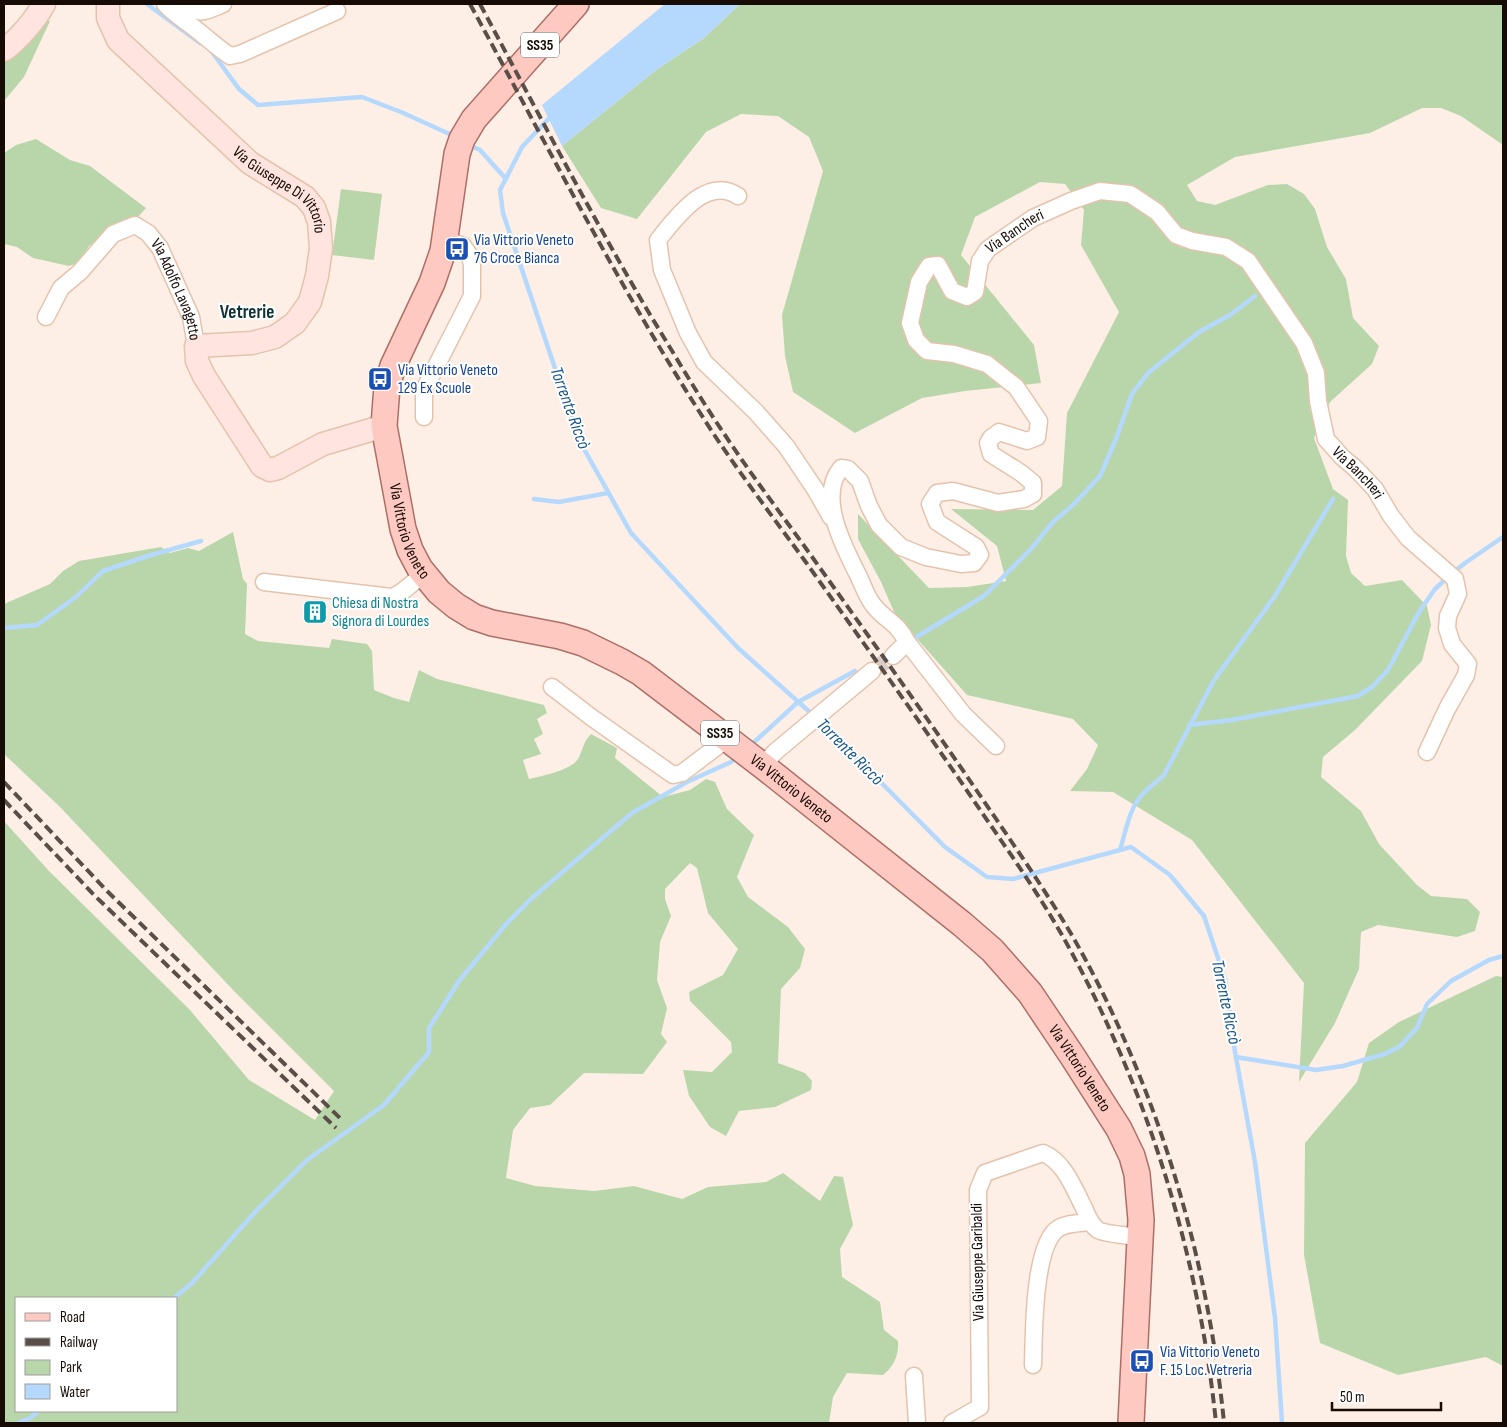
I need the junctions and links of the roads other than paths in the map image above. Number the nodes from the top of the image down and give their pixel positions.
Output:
1 (44, 4) edge
2 (108, 4) edge
3 (165, 4) edge
4 (180, 4) edge
5 (224, 4) edge
6 (576, 4) edge
7 (337, 11) dead end
8 (4, 50) edge
9 (738, 196) dead end
10 (445, 239) junction
11 (46, 317) dead end
12 (196, 346) junction
13 (424, 417) dead end
14 (384, 426) junction
15 (834, 522) junction
16 (424, 574) junction
17 (264, 582) dead end
18 (907, 642) junction
19 (894, 656) tunnel mouth
20 (872, 671) tunnel mouth
21 (552, 687) dead end
22 (727, 739) junction
23 (996, 746) dead end
24 (1427, 752) dead end
25 (769, 759) junction
26 (1090, 1222) junction
27 (1140, 1237) junction
28 (1033, 1365) dead end
29 (914, 1376) dead end
30 (917, 1423) edge
31 (952, 1423) edge
32 (1131, 1423) edge

1 - 8 street
2 - 12 street, Via Giuseppe Di Vittorio
3 - 7 street
4 - 5 street
6 - 10 main road, Via Vittorio Veneto / SS35
9 - 15 street
10 - 13 street
10 - 14 main road, Via Vittorio Veneto / SS35
11 - 12 street, Via Adolfo Lavagetto
12 - 14 street, Via Adolfo Lavagetto
14 - 16 main road, Via Vittorio Veneto / SS35
15 - 18 street, Via Bancheri
15 - 24 street, Via Bancheri
16 - 17 street
16 - 22 main road, Via Vittorio Veneto / SS35
18 - 19 street
18 - 23 street, Via Bancheri
20 - 25 street
21 - 22 street
22 - 25 main road, Via Vittorio Veneto / SS35
25 - 27 main road, Via Vittorio Veneto / SS35
26 - 27 street
26 - 28 street
26 - 31 street, Via Giuseppe Garibaldi
27 - 32 main road, Via Vittorio Veneto / SS35
29 - 30 street

